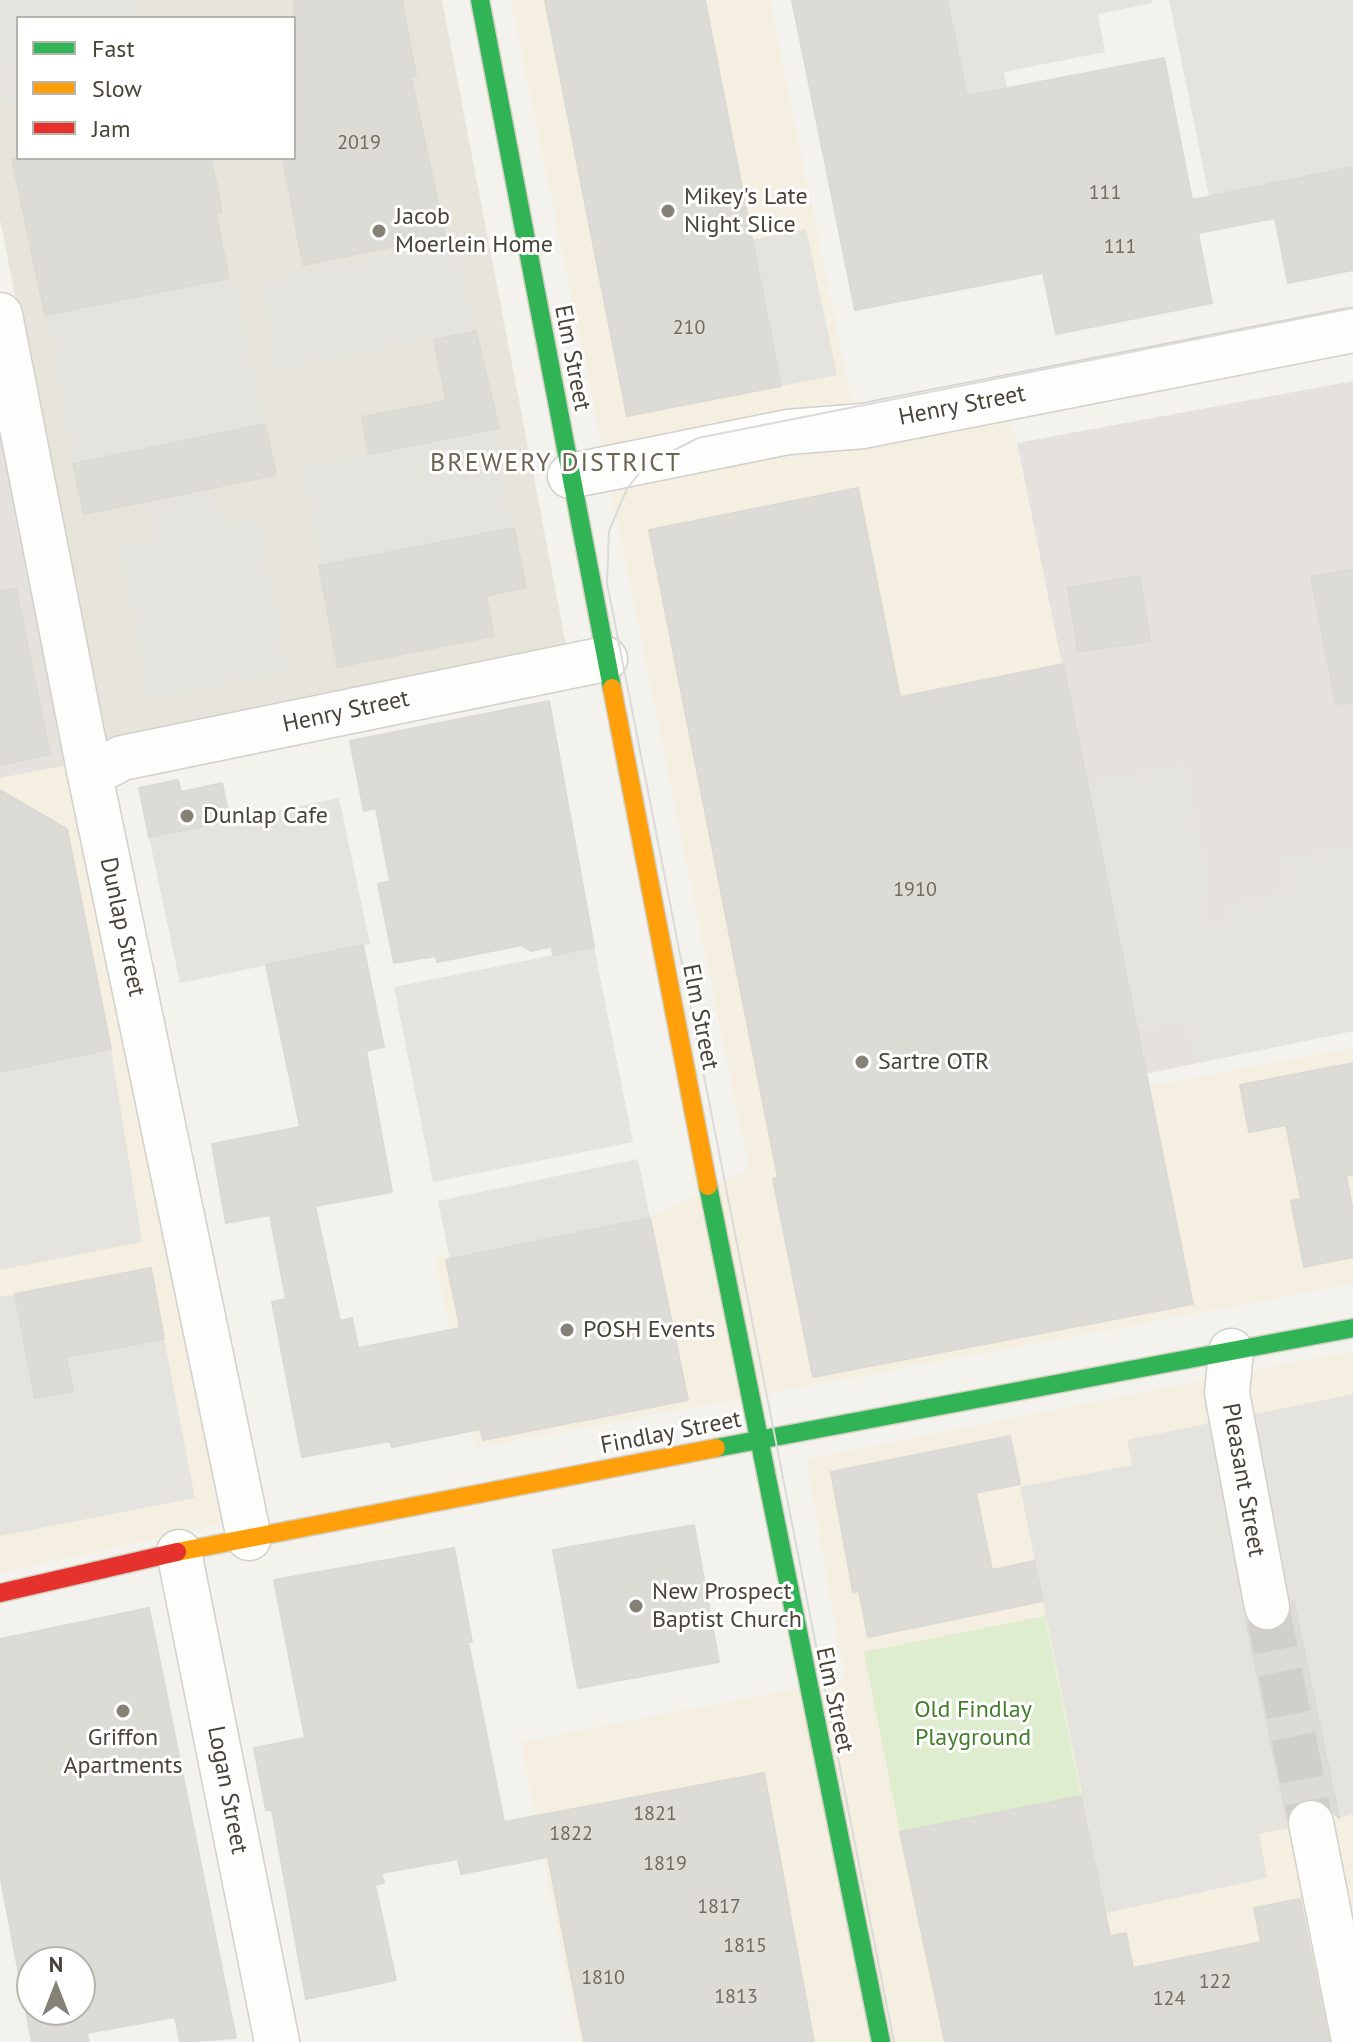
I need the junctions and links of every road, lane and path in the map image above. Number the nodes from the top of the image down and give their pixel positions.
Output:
1 (480, 0) edge
2 (0, 315) edge
3 (1353, 330) edge
4 (570, 476) junction
5 (605, 659) junction
6 (90, 775) junction
7 (1353, 1328) edge
8 (1231, 1351) junction
9 (757, 1441) junction
10 (249, 1538) junction
11 (179, 1552) junction
12 (0, 1593) edge
13 (1267, 1607) tunnel mouth
14 (1311, 1823) tunnel mouth
15 (276, 2035) edge
16 (1353, 2036) edge
17 (881, 2042) edge

1 - 4 street, Elm Street
2 - 6 street, Dunlap Street
3 - 4 street, Henry Street
4 - 5 street, Elm Street
5 - 6 street, Henry Street
5 - 9 street, Elm Street
6 - 10 street, Dunlap Street
7 - 8 street, Findlay Street
8 - 9 street, Findlay Street
8 - 13 street, Pleasant Street
9 - 10 street, Findlay Street
9 - 17 street, Elm Street
10 - 11 street, Findlay Street
11 - 12 street, Findlay Street
11 - 15 street, Logan Street
14 - 16 street

